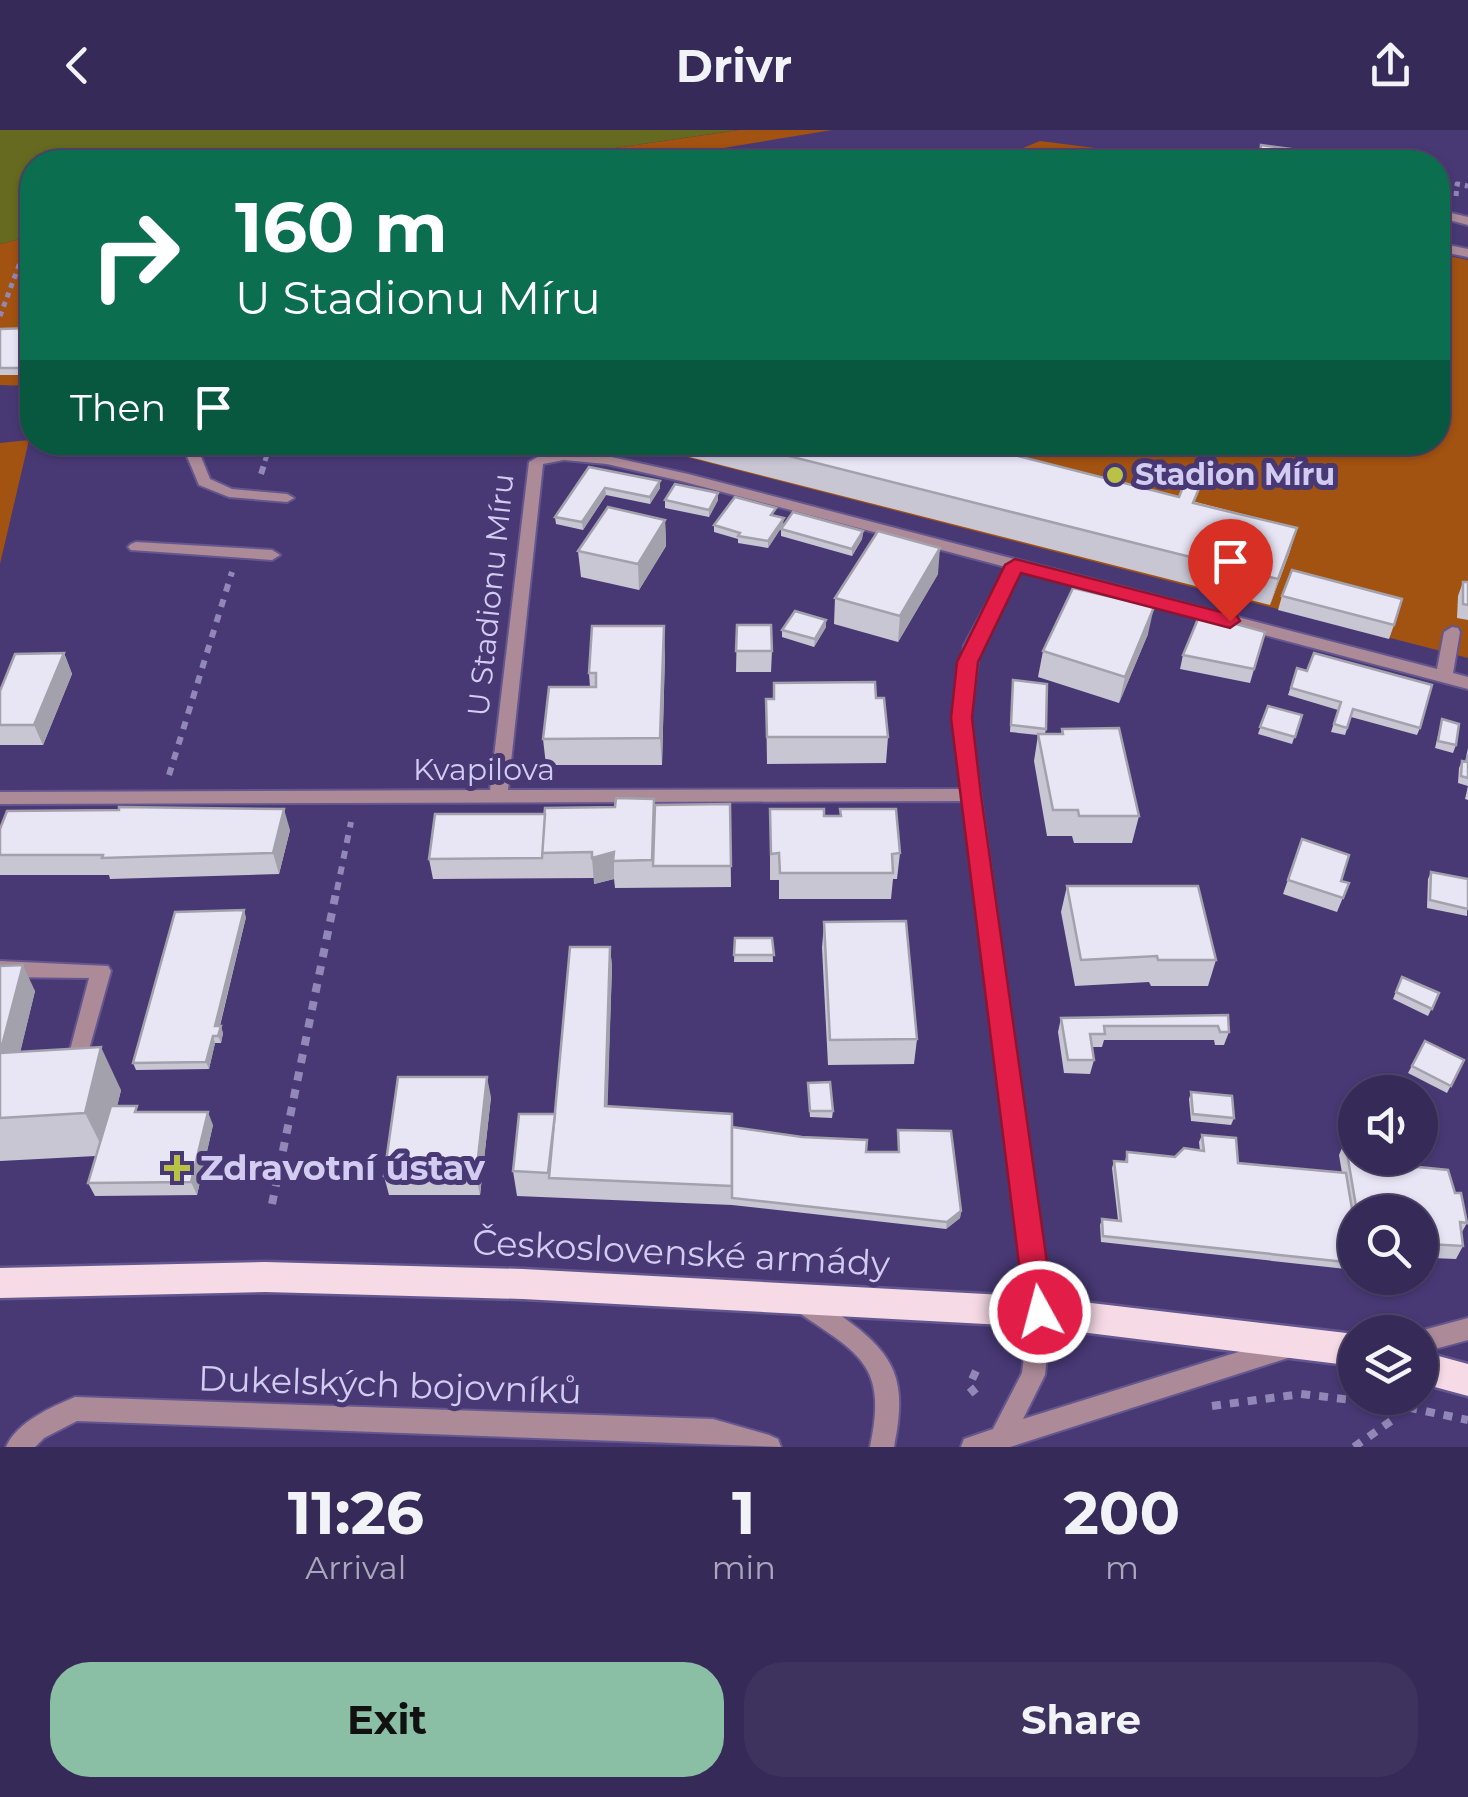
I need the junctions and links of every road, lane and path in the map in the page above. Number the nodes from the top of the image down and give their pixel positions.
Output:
1 (20, 263) edge
2 (0, 316) edge
3 (193, 455) edge
4 (267, 455) edge
5 (254, 496) junction
6 (287, 498) dead end
7 (136, 547) dead end
8 (238, 552) junction
9 (272, 555) dead end
10 (1015, 565) junction
11 (1452, 632) dead end
12 (1444, 677) junction
13 (1468, 684) edge
14 (165, 786) dead end
15 (969, 795) junction
16 (0, 798) edge
17 (498, 798) junction
18 (351, 822) dead end
19 (0, 969) edge
20 (80, 1054) edge
21 (272, 1204) dead end
22 (0, 1283) edge
23 (795, 1298) junction
24 (1040, 1312) junction
25 (1468, 1329) edge
26 (1438, 1337) edge
27 (1308, 1341) junction
28 (1338, 1347) edge
29 (976, 1371) dead end
30 (1438, 1371) edge
31 (1468, 1380) edge
32 (978, 1398) dead end
33 (1338, 1398) edge
34 (1196, 1408) dead end
35 (1438, 1414) edge
36 (1393, 1415) edge
37 (1468, 1420) edge
38 (1002, 1436) junction
39 (18, 1447) edge
40 (770, 1447) edge
41 (882, 1447) edge
42 (973, 1447) edge
43 (1354, 1447) edge

1 - 2 path
3 - 5 street
4 - 5 path
5 - 6 street
7 - 8 street
8 - 9 street
8 - 14 path
10 - 12 street, U Stadionu Míru
10 - 15 street
10 - 17 street, U Stadionu Míru
11 - 12 street
12 - 13 street, U Stadionu Míru
15 - 17 street, Kvapilova
15 - 24 street
16 - 17 street, Kvapilova
18 - 21 path
19 - 20 street
22 - 23 main road, Československé armády
23 - 24 main road, Československé armády
23 - 41 street
24 - 27 main road, Československé armády
24 - 38 street
25 - 26 street
27 - 28 main road, Československé armády
27 - 38 street
29 - 32 path
30 - 31 main road
33 - 34 path
35 - 37 path
36 - 43 path
38 - 42 street
39 - 40 street, Dukelských bojovníků

